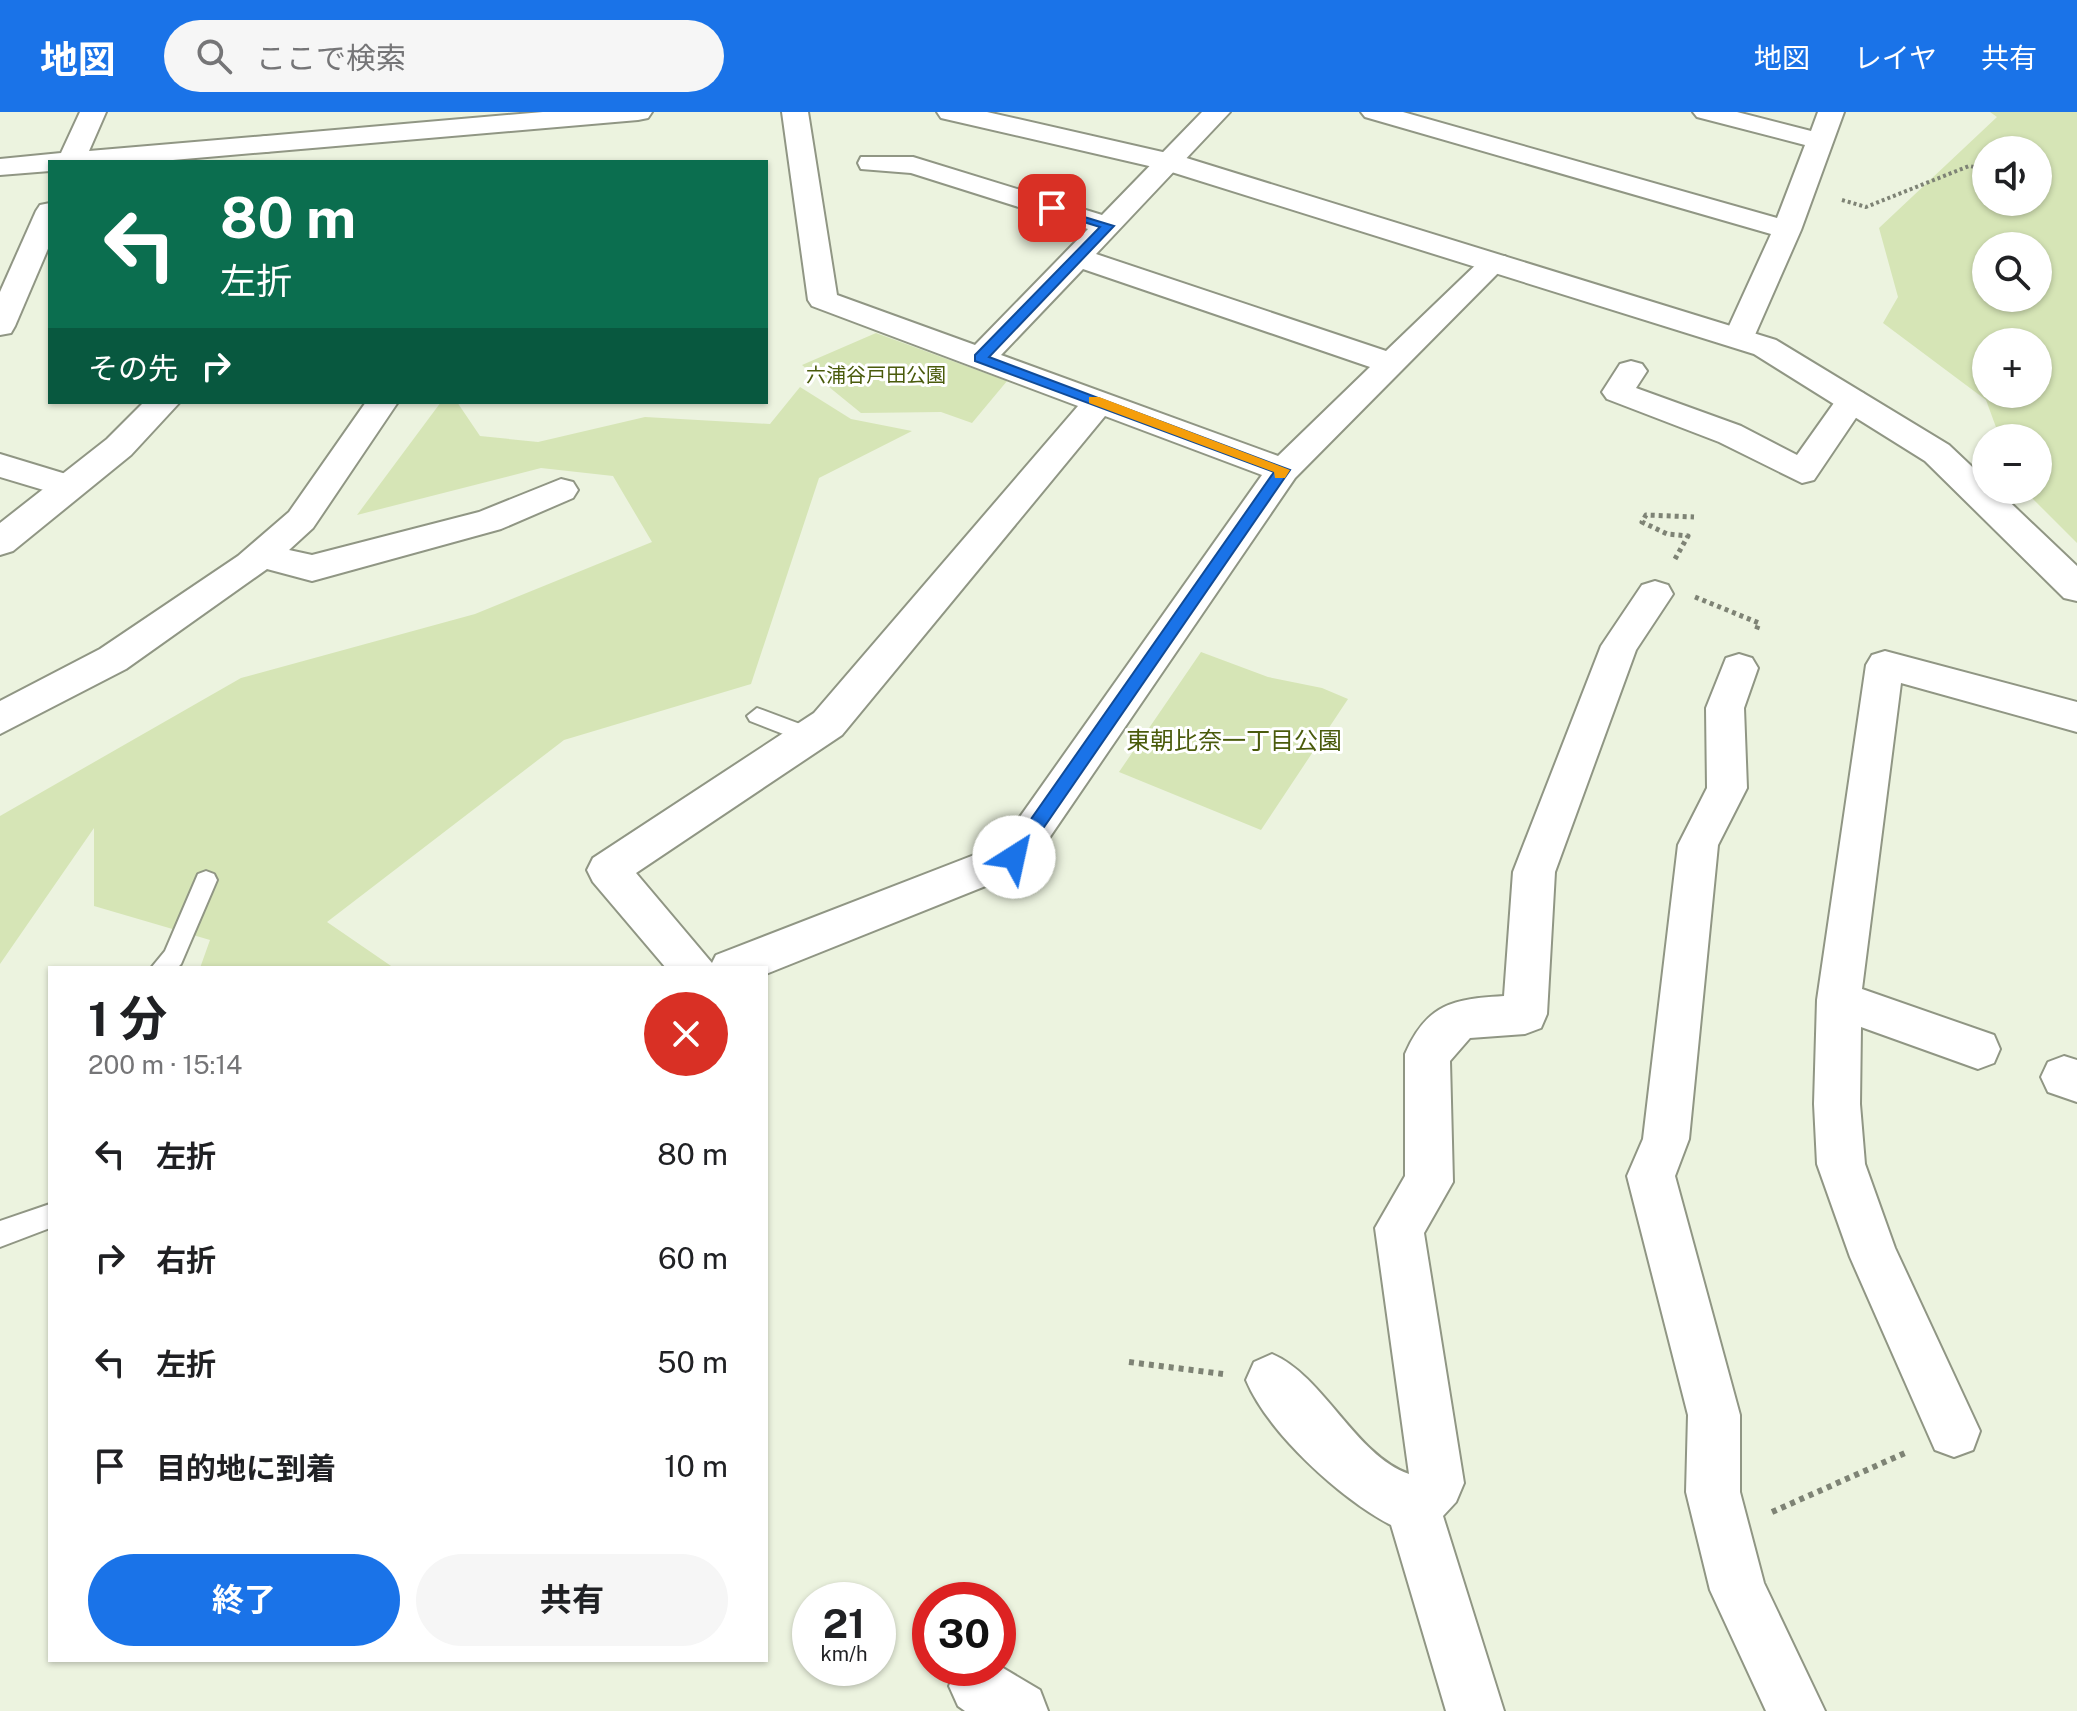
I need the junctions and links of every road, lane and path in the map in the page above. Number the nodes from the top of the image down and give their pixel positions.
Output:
1 (93, 112) edge
2 (275, 112) edge
3 (638, 112) edge
4 (795, 112) edge
5 (951, 112) edge
6 (1217, 112) edge
7 (1374, 112) edge
8 (1706, 112) edge
9 (1831, 112) edge
10 (994, 116) edge
11 (1820, 141) junction
12 (264, 153) edge
13 (63, 160) edge
14 (107, 160) edge
15 (1170, 162) junction
16 (48, 163) edge
17 (871, 163) dead end
18 (0, 167) edge
19 (1972, 167) edge
20 (1866, 207) dead end
21 (48, 216) edge
22 (1108, 226) junction
23 (1787, 230) junction
24 (1077, 257) junction
25 (1495, 262) junction
26 (0, 326) edge
27 (1739, 337) junction
28 (980, 358) junction
29 (1392, 364) junction
30 (1631, 371) dead end
31 (1852, 400) junction
32 (1099, 402) junction
33 (161, 404) edge
34 (381, 404) edge
35 (0, 465) edge
36 (1283, 470) junction
37 (67, 486) junction
38 (561, 490) dead end
39 (1694, 517) dead end
40 (0, 542) edge
41 (260, 555) junction
42 (1676, 586) junction
43 (2077, 588) edge
44 (1759, 623) dead end
45 (1739, 668) dead end
46 (757, 716) dead end
47 (2077, 717) edge
48 (0, 719) edge
49 (809, 736) junction
50 (206, 880) dead end
51 (682, 963) edge
52 (164, 966) edge
53 (736, 966) edge
54 (1839, 1000) junction
55 (1978, 1049) dead end
56 (48, 1217) edge
57 (0, 1234) edge
58 (1129, 1362) dead end
59 (1272, 1380) joint
60 (1954, 1431) joint
61 (1414, 1508) junction
62 (1723, 1534) junction
63 (1475, 1711) edge
64 (1796, 1711) edge

1 - 13 street
2 - 12 street
3 - 12 street
4 - 28 street
5 - 10 street
6 - 15 street
7 - 23 street
8 - 11 street
9 - 11 street
10 - 15 street
11 - 23 street
12 - 14 street
15 - 22 street
15 - 25 street
16 - 18 street
17 - 22 street
19 - 20 path
21 - 26 street
22 - 24 street
23 - 27 street
24 - 28 street
24 - 29 street
25 - 27 street
25 - 29 street
27 - 31 street
28 - 32 street
29 - 36 street
30 - 31 street
31 - 43 street
32 - 36 street
32 - 49 street
33 - 37 street
34 - 41 street
35 - 37 street
36 - 53 street
37 - 40 street
38 - 41 street
39 - 42 path
41 - 48 street
42 - 44 path
42 - 61 street
45 - 62 street
46 - 49 lane
47 - 54 street
49 - 51 street
50 - 52 lane
54 - 55 street
54 - 60 street
56 - 57 lane
58 - 59 path
59 - 61 street
60 - 62 path
61 - 63 street
62 - 64 street

